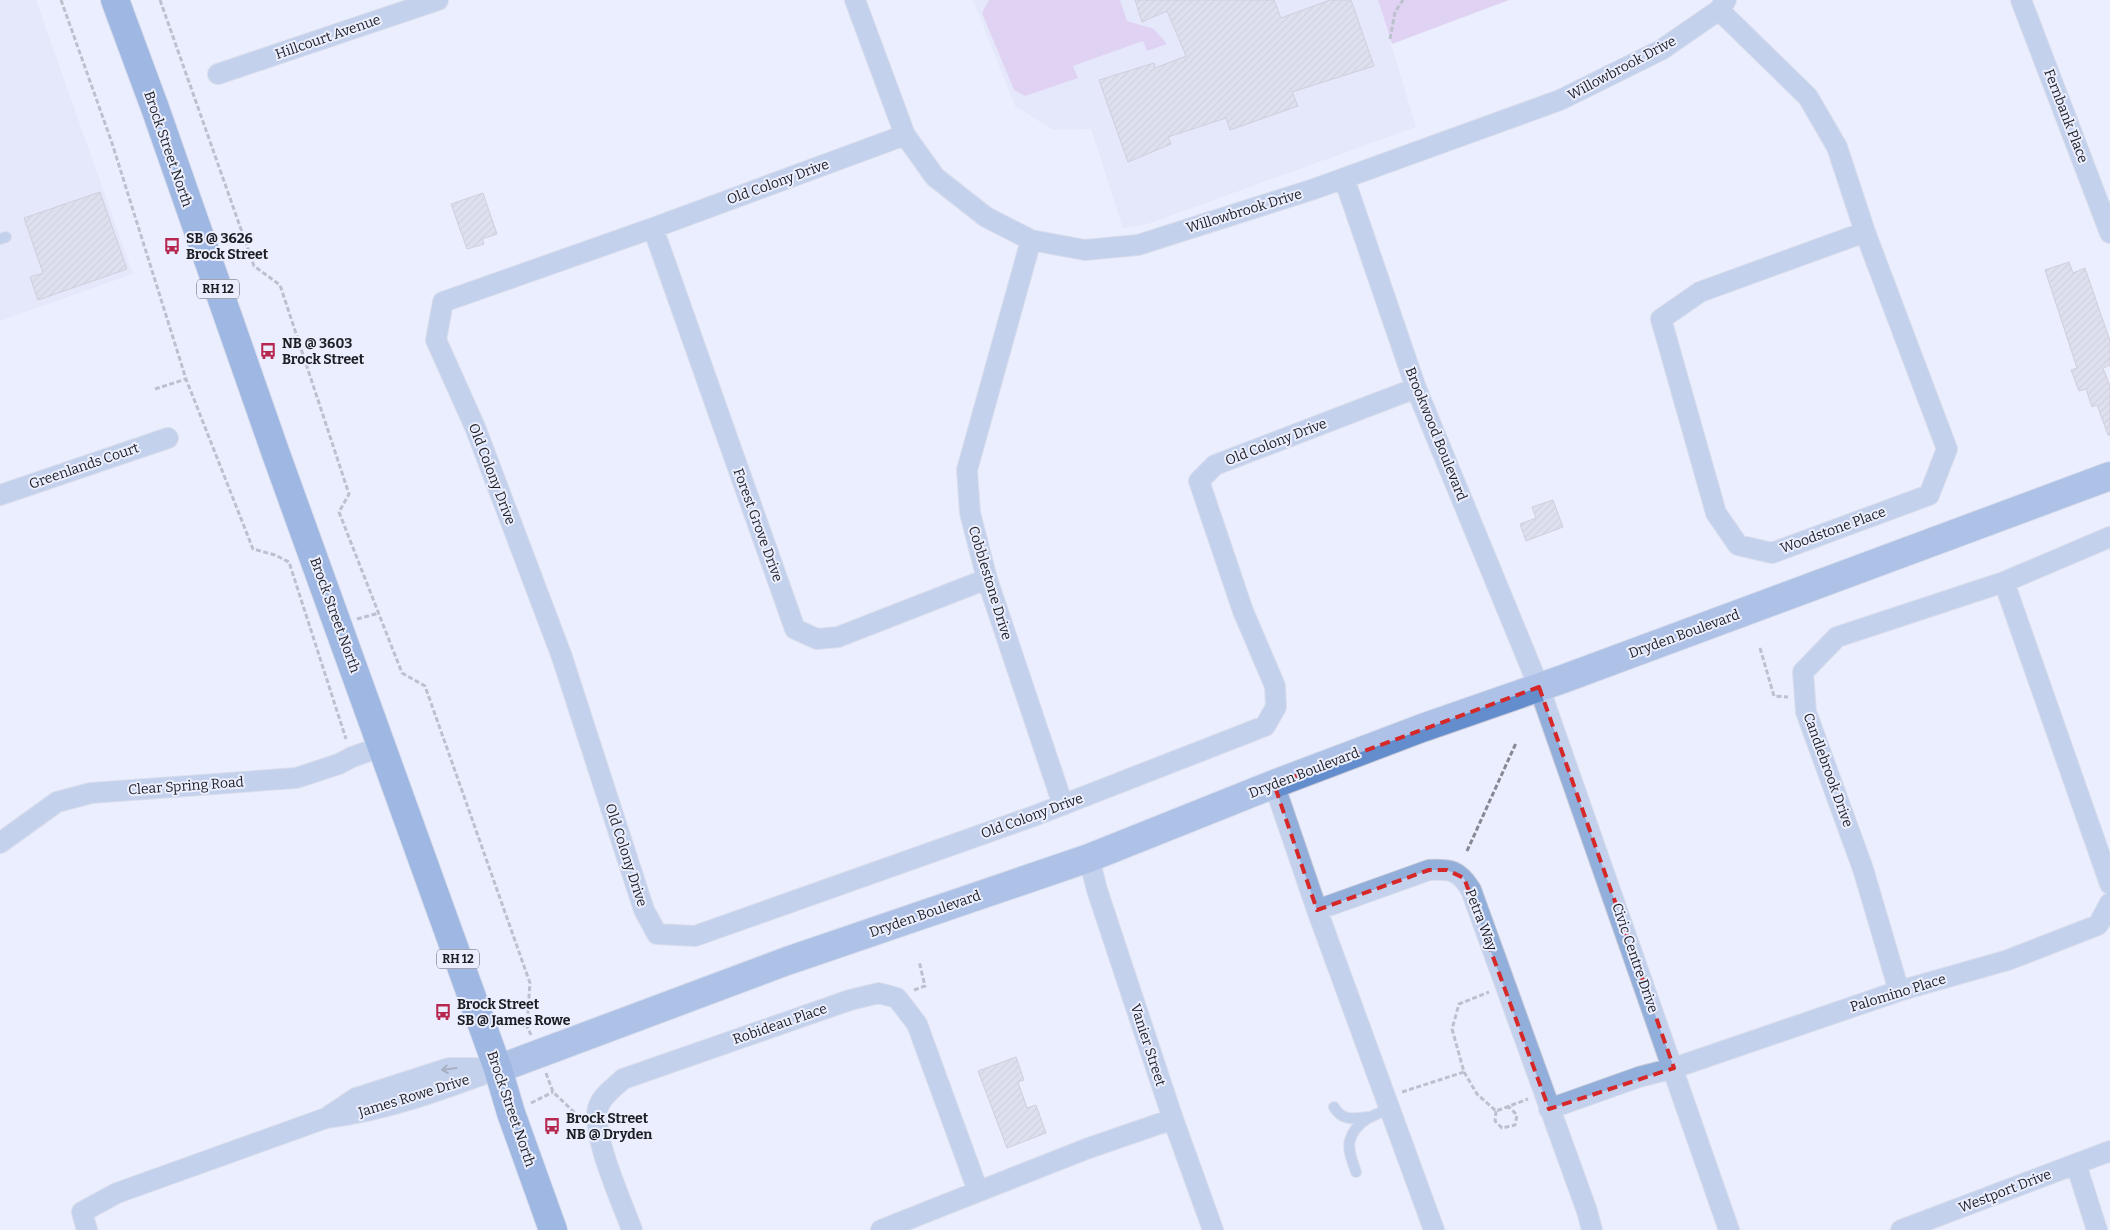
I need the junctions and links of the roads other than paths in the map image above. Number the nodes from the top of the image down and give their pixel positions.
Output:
1 (115, 0) edge
2 (438, 0) edge
3 (855, 0) edge
4 (2021, 0) edge
5 (1722, 5) edge
6 (218, 74) dead end
7 (905, 135) junction
8 (1344, 178) junction
9 (653, 228) junction
10 (1865, 232) junction
11 (2110, 232) edge
12 (1031, 240) junction
13 (1416, 388) junction
14 (168, 438) dead end
15 (2110, 476) edge
16 (0, 494) edge
17 (2110, 537) edge
18 (987, 579) junction
19 (2004, 582) junction
20 (1539, 687) junction
21 (381, 747) junction
22 (1274, 784) junction
23 (1064, 805) junction
24 (0, 843) edge
25 (1089, 858) junction
26 (2110, 884) edge
27 (2110, 903) edge
28 (1317, 910) junction
29 (1899, 991) junction
30 (1674, 1068) junction
31 (498, 1069) junction
32 (1546, 1101) junction
33 (1388, 1103) junction
34 (1334, 1107) dead end
35 (1367, 1117) junction
36 (1173, 1119) junction
37 (2110, 1151) edge
38 (2076, 1164) junction
39 (1356, 1172) dead end
40 (978, 1191) junction
41 (87, 1230) edge
42 (553, 1230) edge
43 (632, 1230) edge
44 (881, 1230) edge
45 (1213, 1230) edge
46 (1434, 1230) edge
47 (1592, 1230) edge
48 (1729, 1230) edge
49 (1901, 1230) edge
50 (2097, 1230) edge

1 - 21 main road, Brock Street North / RH 12
2 - 6 street, Hillcourt Avenue
3 - 7 street, Willowbrook Drive
4 - 11 street, Fernbank Place
5 - 8 street, Willowbrook Drive
5 - 10 street, Woodstone Place
7 - 9 street, Old Colony Drive
7 - 12 street, Willowbrook Drive
8 - 12 street, Willowbrook Drive
8 - 13 street, Brookwood Boulevard
9 - 18 street, Forest Grove Drive
9 - 23 street, Old Colony Drive
10 - 10 street, Woodstone Place
12 - 18 street, Cobblestone Drive
13 - 20 street, Brookwood Boulevard
13 - 23 street, Old Colony Drive
14 - 16 street, Greenlands Court
15 - 20 street, Dryden Boulevard
17 - 19 street, Candlebrook Drive
18 - 23 street, Cobblestone Drive
19 - 26 street
19 - 29 street, Candlebrook Drive
20 - 22 street, Dryden Boulevard
20 - 30 street, Civic Centre Drive
21 - 24 street, Clear Spring Road
21 - 31 main road, Brock Street North / RH 12
22 - 25 street, Dryden Boulevard
22 - 28 street
25 - 31 street, Dryden Boulevard
25 - 36 street, Vanier Street
27 - 29 street, Palomino Place
28 - 32 street, Petra Way
28 - 33 street
29 - 30 street, Palomino Place
30 - 32 street
30 - 48 street, Civic Centre Drive
31 - 41 street, James Rowe Drive
31 - 42 main road, Brock Street North / RH 12
32 - 47 street, Petra Way
33 - 35 lane
33 - 46 street
34 - 35 lane
35 - 39 lane
36 - 40 street
36 - 45 street, Vanier Street
37 - 38 street, Westport Drive
38 - 49 street, Westport Drive
38 - 50 street
40 - 43 street, Robideau Place
40 - 44 street

